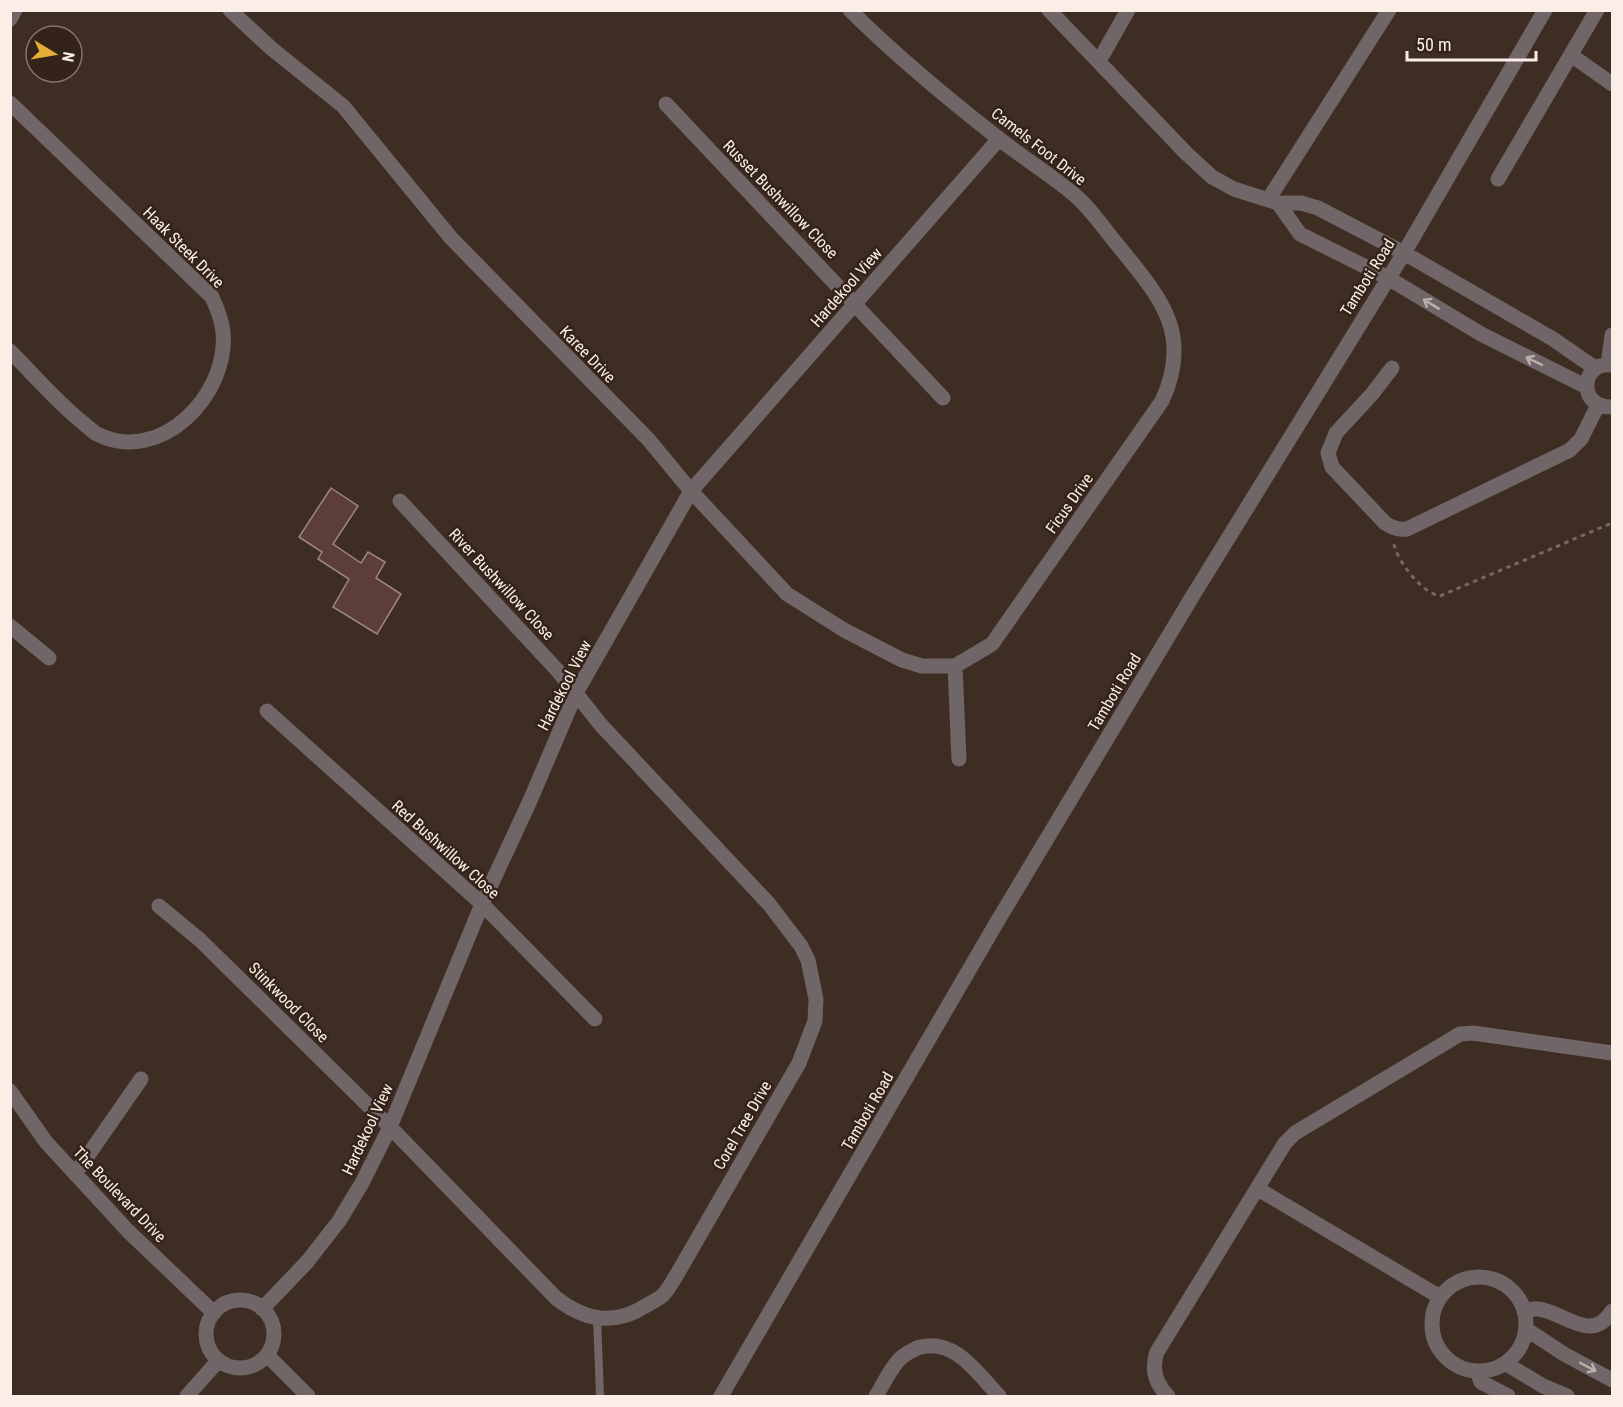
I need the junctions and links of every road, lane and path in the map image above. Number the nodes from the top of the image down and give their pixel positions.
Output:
1 (15, 10) edge
2 (230, 10) edge
3 (850, 10) edge
4 (1049, 10) edge
5 (1128, 10) edge
6 (1389, 10) edge
7 (1545, 10) edge
8 (1597, 10) edge
9 (10, 19) edge
10 (1571, 55) junction
11 (1099, 61) junction
12 (1612, 84) edge
13 (10, 104) edge
14 (666, 104) dead end
15 (999, 139) junction
16 (1498, 179) dead end
17 (1273, 202) junction
18 (1404, 253) junction
19 (1388, 278) junction
20 (856, 303) junction
21 (1612, 335) edge
22 (1174, 337) joint
23 (10, 351) edge
24 (1605, 366) edge
25 (1392, 368) dead end
26 (1587, 387) junction
27 (943, 398) dead end
28 (1605, 406) edge
29 (691, 491) junction
30 (400, 501) dead end
31 (1612, 523) edge
32 (1391, 527) junction
33 (10, 626) edge
34 (49, 657) dead end
35 (955, 666) junction
36 (576, 693) junction
37 (267, 711) dead end
38 (958, 759) dead end
39 (482, 904) junction
40 (159, 906) dead end
41 (595, 1019) dead end
42 (1612, 1053) edge
43 (141, 1079) dead end
44 (10, 1091) edge
45 (390, 1127) junction
46 (75, 1174) junction
47 (1258, 1189) junction
48 (1440, 1296) junction
49 (262, 1309) junction
50 (1612, 1311) edge
51 (1524, 1312) junction
52 (214, 1313) junction
53 (597, 1317) junction
54 (1526, 1329) junction
55 (267, 1355) junction
56 (218, 1360) junction
57 (1505, 1363) junction
58 (1477, 1371) junction
59 (1612, 1380) edge
60 (187, 1396) edge
61 (308, 1396) edge
62 (600, 1396) edge
63 (721, 1396) edge
64 (876, 1396) edge
65 (999, 1396) edge
66 (1168, 1396) edge
67 (1508, 1396) edge
68 (1567, 1396) edge

1 - 9 street
2 - 29 street, Karee Drive
3 - 15 street, Camels Foot Drive
4 - 11 street
5 - 11 street
6 - 17 street
7 - 18 street, Tamboti Road
8 - 10 street
10 - 12 street
10 - 16 street
11 - 17 street
13 - 23 street, Haak Steek Drive
14 - 20 street, Russet Bushwillow Close
15 - 20 street, Hardekool View
15 - 22 street, Camels Foot Drive
17 - 18 street
17 - 19 street
18 - 19 street, Tamboti Road
18 - 24 street
26 -> 19 street
19 - 63 street, Tamboti Road
20 - 27 street, Russet Bushwillow Close
20 - 29 street, Hardekool View
21 - 24 street
22 - 35 street, Ficus Drive
24 - 26 street
25 - 32 street
26 - 28 street
28 - 32 street
29 - 35 street, Karee Drive
29 - 36 street, Hardekool View
30 - 36 street, River Bushwillow Close
31 - 32 path
33 - 34 street
35 - 38 street
36 - 39 street, Hardekool View
36 - 53 street, Corel Tree Drive
37 - 39 street, Red Bushwillow Close
39 - 41 street, Red Bushwillow Close
39 - 45 street, Hardekool View
40 - 45 street, Stinkwood Close
42 - 47 street
43 - 46 street
44 - 46 street, The Boulevard Drive
45 - 49 street, Hardekool View
45 - 53 street, Corel Tree Drive
46 - 52 street, The Boulevard Drive
47 - 48 street
47 - 66 street
48 - 51 street
48 - 58 street
49 - 52 street
49 - 55 street
50 - 51 street
51 - 54 street
52 - 56 street
53 - 62 lane
54 - 57 street
54 -> 59 street
55 - 56 street
55 - 61 street
56 - 60 street
57 - 58 street
57 - 68 street
58 - 67 street
64 - 65 street

